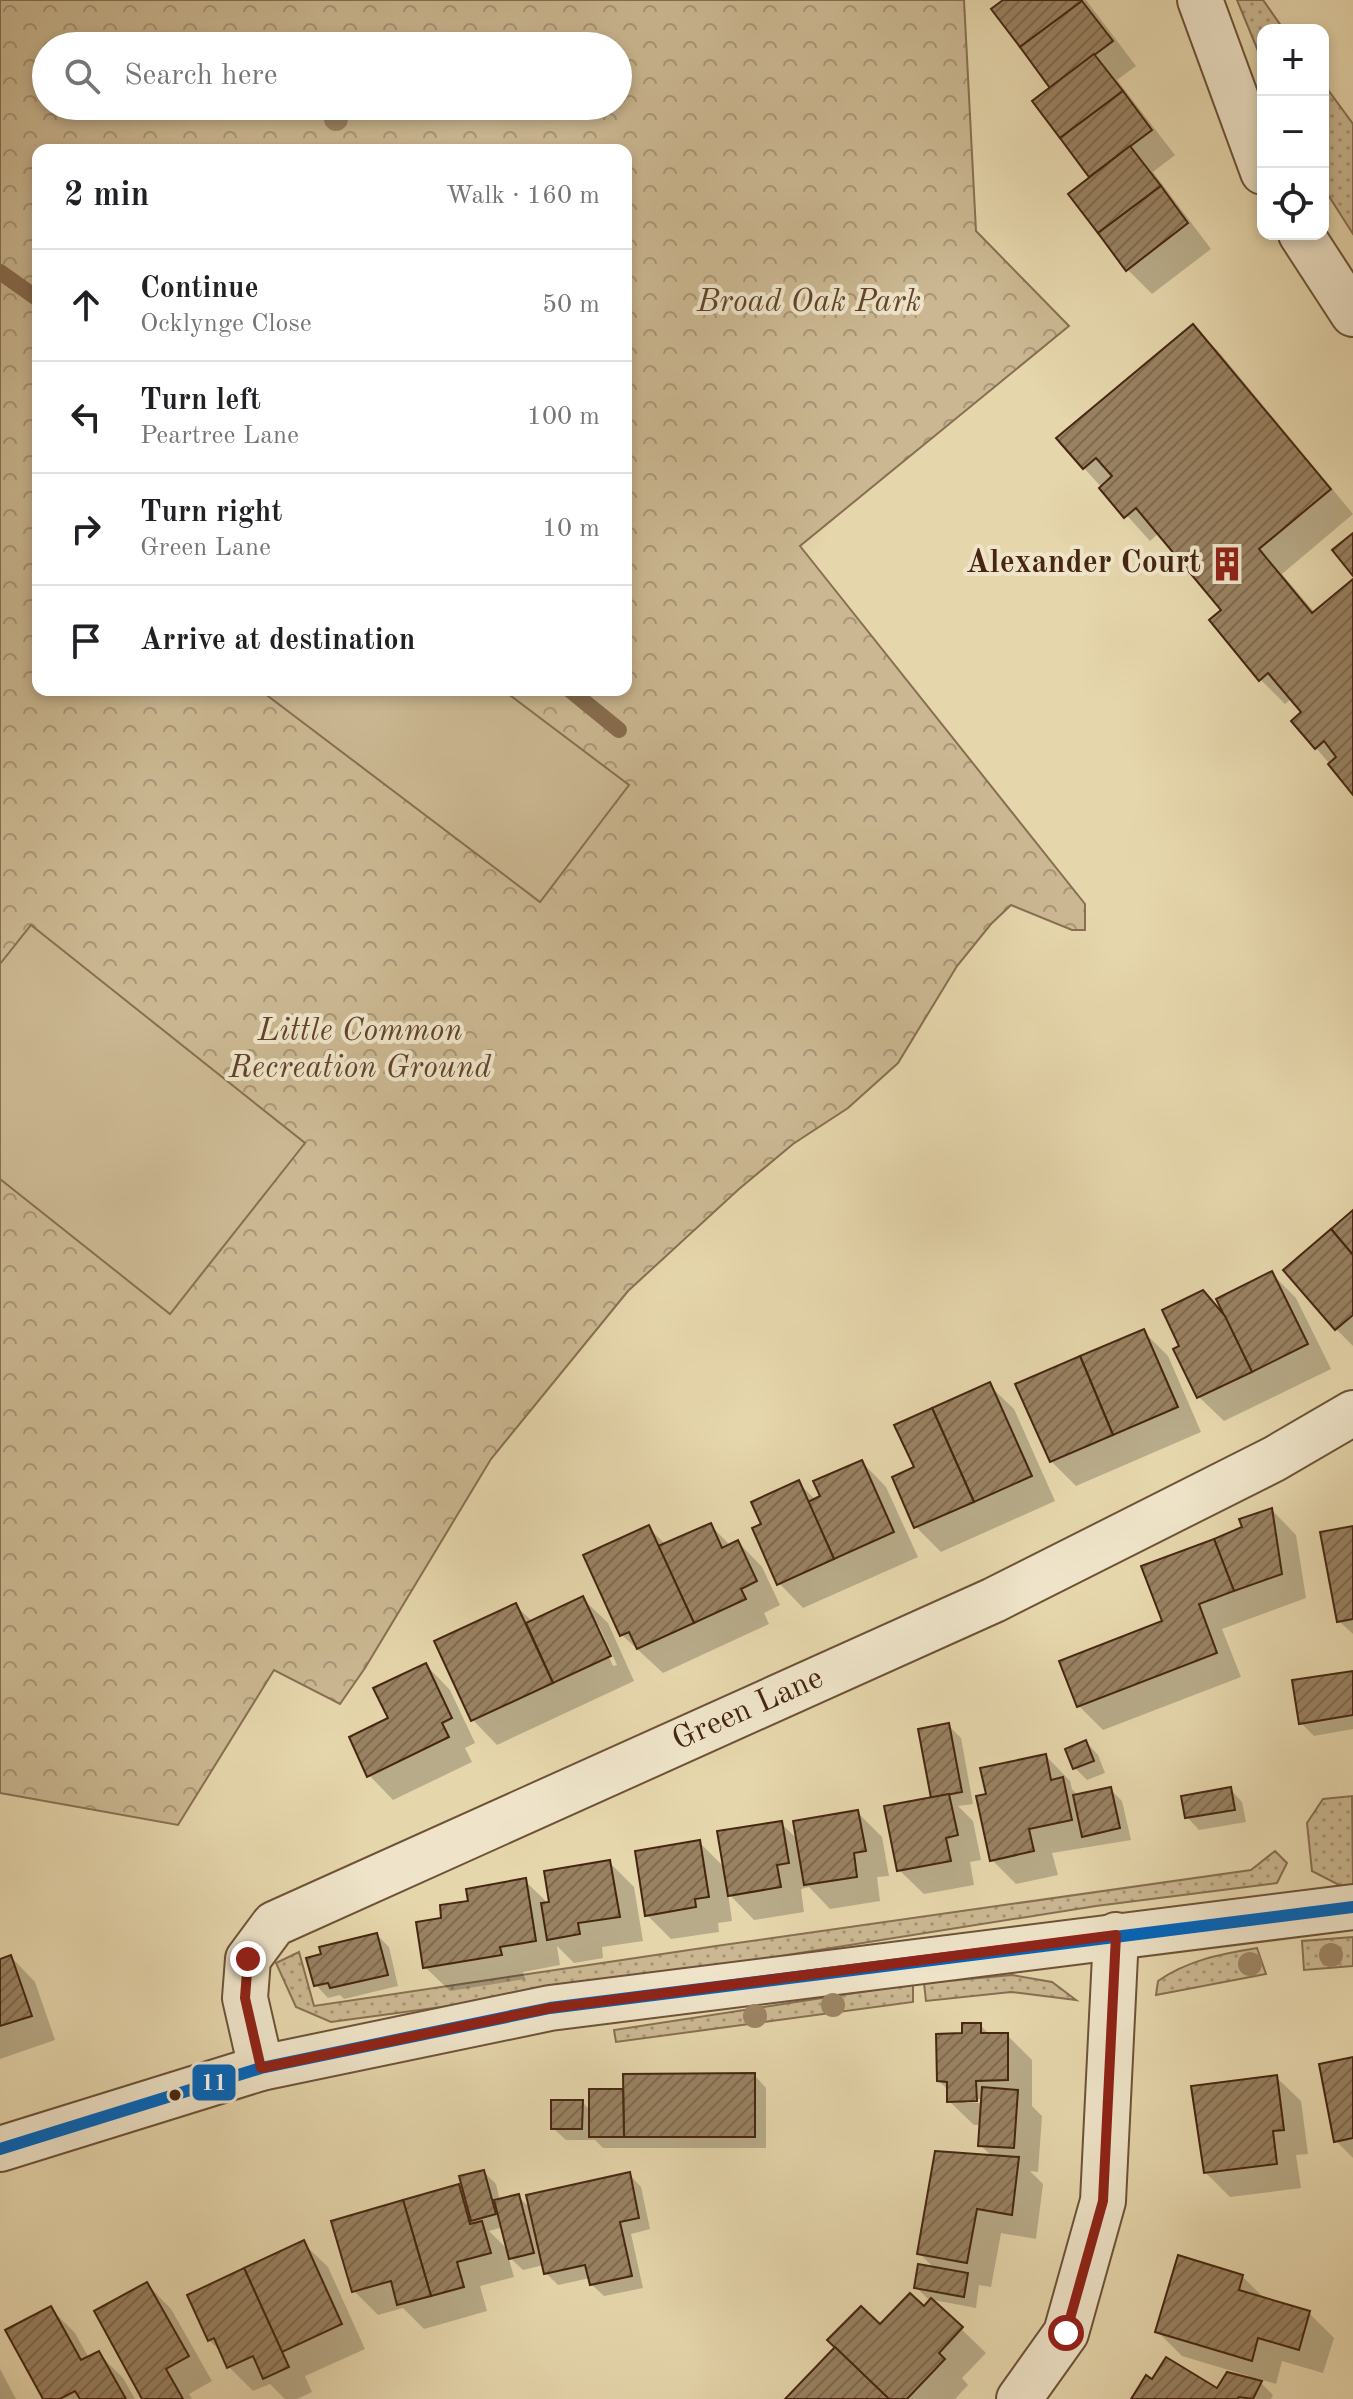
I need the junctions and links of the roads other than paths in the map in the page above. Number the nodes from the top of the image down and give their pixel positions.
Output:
1 (1200, 0) edge
2 (1262, 168) edge
3 (1305, 240) edge
4 (1353, 314) edge
5 (1353, 1413) edge
6 (1353, 1907) edge
7 (1116, 1935) junction
8 (261, 2068) junction
9 (0, 2149) edge
10 (1019, 2399) edge

1 - 2 street
3 - 4 street
5 - 8 street, Green Lane
6 - 7 street
7 - 8 street
7 - 10 street
8 - 9 street

